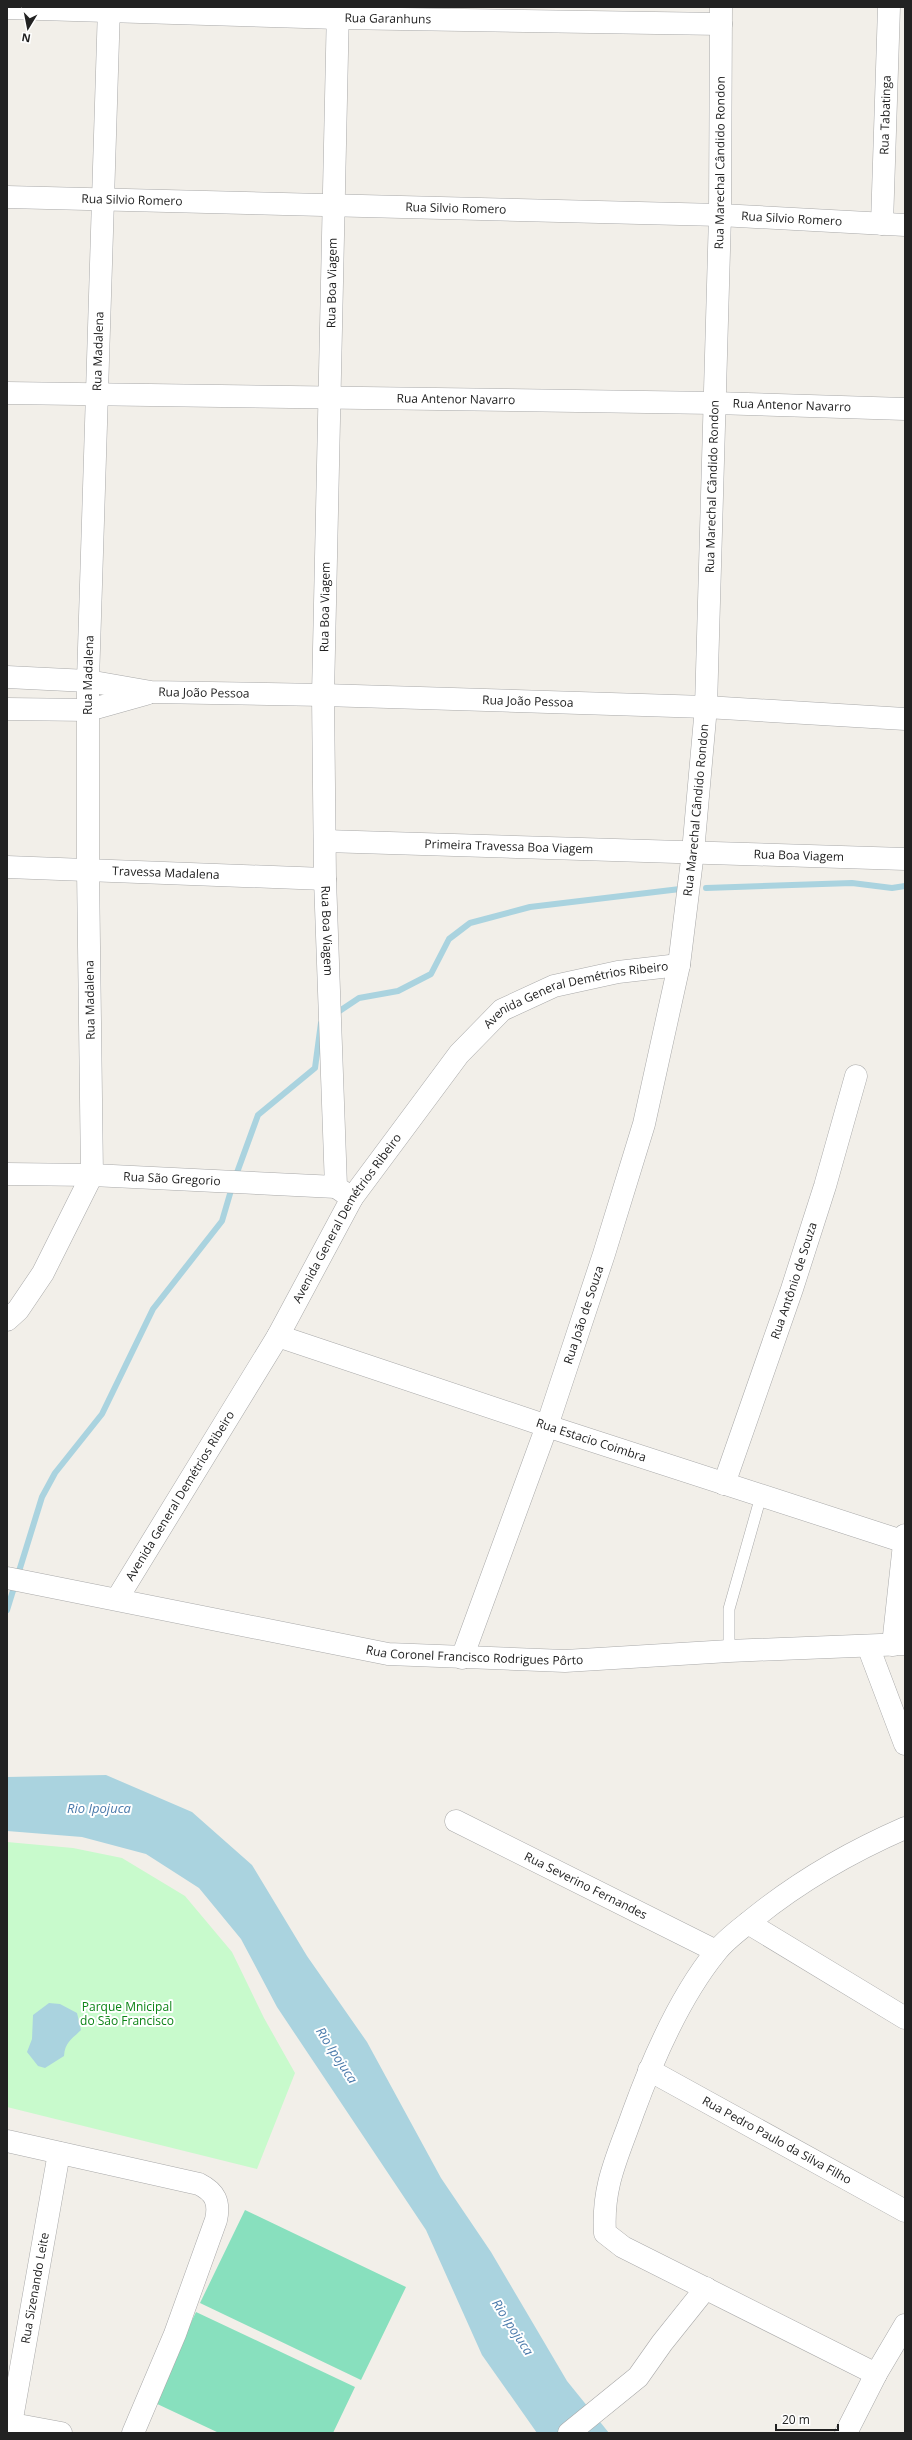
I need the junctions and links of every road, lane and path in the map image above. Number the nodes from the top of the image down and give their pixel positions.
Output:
1 (890, 7) edge
2 (7, 8) edge
3 (109, 8) edge
4 (338, 12) edge
5 (721, 16) edge
6 (7, 198) edge
7 (103, 199) junction
8 (334, 205) junction
9 (720, 215) junction
10 (882, 224) junction
11 (905, 224) edge
12 (7, 393) edge
13 (97, 394) junction
14 (330, 399) junction
15 (714, 403) junction
16 (905, 409) edge
17 (7, 677) edge
18 (88, 681) junction
19 (151, 692) junction
20 (323, 695) junction
21 (706, 708) junction
22 (7, 709) edge
23 (89, 710) junction
24 (905, 719) edge
25 (325, 841) junction
26 (693, 852) junction
27 (905, 860) edge
28 (7, 867) edge
29 (88, 869) junction
30 (325, 879) junction
31 (679, 965) junction
32 (856, 1076) dead end
33 (7, 1174) edge
34 (92, 1175) junction
35 (344, 1192) junction
36 (7, 1320) edge
37 (278, 1336) junction
38 (547, 1426) junction
39 (724, 1484) junction
40 (761, 1496) junction
41 (904, 1540) edge
42 (7, 1578) edge
43 (117, 1599) junction
44 (899, 1645) edge
45 (868, 1646) junction
46 (728, 1651) junction
47 (462, 1658) junction
48 (905, 1744) edge
49 (456, 1821) dead end
50 (905, 1828) edge
51 (748, 1923) junction
52 (716, 1951) junction
53 (905, 2018) edge
54 (649, 2070) junction
55 (7, 2141) edge
56 (59, 2153) junction
57 (905, 2211) edge
58 (706, 2288) junction
59 (905, 2325) edge
60 (876, 2374) junction
61 (9, 2423) edge
62 (61, 2433) edge
63 (133, 2433) edge
64 (569, 2433) edge
65 (846, 2433) edge

1 - 10 street, Rua Tabatinga
2 - 3 street, Rua Garanhuns
3 - 4 street, Rua Garanhuns
3 - 7 street, Rua Madalena
4 - 5 street, Rua Garanhuns
4 - 8 street, Rua Boa Viagem
5 - 9 street, Rua Marechal Cândido Rondon
6 - 7 street, Rua Silvio Romero
7 - 8 street, Rua Silvio Romero
7 - 13 street, Rua Madalena
8 - 9 street, Rua Silvio Romero
8 - 14 street, Rua Boa Viagem
9 - 10 street, Rua Silvio Romero
9 - 15 street, Rua Marechal Cândido Rondon
10 - 11 street, Rua Silvio Romero
12 - 13 street, Rua Antenor Navarro
13 - 14 street, Rua Antenor Navarro
13 - 18 street, Rua Madalena
14 - 15 street, Rua Antenor Navarro
14 - 20 street, Rua Boa Viagem
15 - 16 street, Rua Antenor Navarro
15 - 21 street, Rua Marechal Cândido Rondon
17 - 18 street, Rua João Pessoa
18 - 19 street, Rua João Pessoa
18 - 23 street, Rua Madalena
19 - 20 street, Rua João Pessoa
19 - 23 street, Rua João Pessoa
20 - 21 street, Rua João Pessoa
20 - 25 street, Rua Boa Viagem
21 - 24 street, Rua João Pessoa
21 - 26 street, Rua Marechal Cândido Rondon
22 - 23 street, Rua João Pessoa
23 - 29 street, Rua Madalena
25 - 26 street, Primeira Travessa Boa Viagem
25 - 30 street, Rua Boa Viagem
26 - 27 street, Rua Boa Viagem
26 - 31 street, Rua Marechal Cândido Rondon
28 - 29 street, Travessa Madalena
29 - 30 street, Travessa Madalena
29 - 34 street, Rua Madalena
30 - 35 street, Rua Boa Viagem
31 - 35 street, Avenida General Demétrios Ribeiro
31 - 38 street, Rua João de Souza
32 - 39 street, Rua Antônio de Souza
33 - 34 street, Rua São Gregorio
34 - 35 street, Rua São Gregorio
34 - 36 street, Rua Madalena
35 - 37 street, Avenida General Demétrios Ribeiro
37 - 38 street, Rua Estacio Coimbra
37 - 43 street, Avenida General Demétrios Ribeiro
38 - 39 street, Rua Estacio Coimbra
38 - 47 street, Rua João de Souza
39 - 40 street, Rua Estacio Coimbra
40 - 41 street, Rua Estacio Coimbra
40 - 46 lane
41 - 44 street
42 - 43 street, Rua Coronel Francisco Rodrigues Pôrto
43 - 47 street, Rua Coronel Francisco Rodrigues Pôrto
44 - 45 street, Rua Coronel Francisco Rodrigues Pôrto
45 - 46 street, Rua Coronel Francisco Rodrigues Pôrto
45 - 48 street
46 - 47 street, Rua Coronel Francisco Rodrigues Pôrto
49 - 52 street, Rua Severino Fernandes
50 - 51 street
51 - 52 street
51 - 53 street
52 - 54 street
54 - 57 street, Rua Pedro Paulo da Silva Filho
54 - 58 street
55 - 56 street
56 - 61 street, Rua Sizenando Leite
56 - 63 street
58 - 60 street
58 - 64 street
59 - 60 street
60 - 65 street
61 - 62 street

